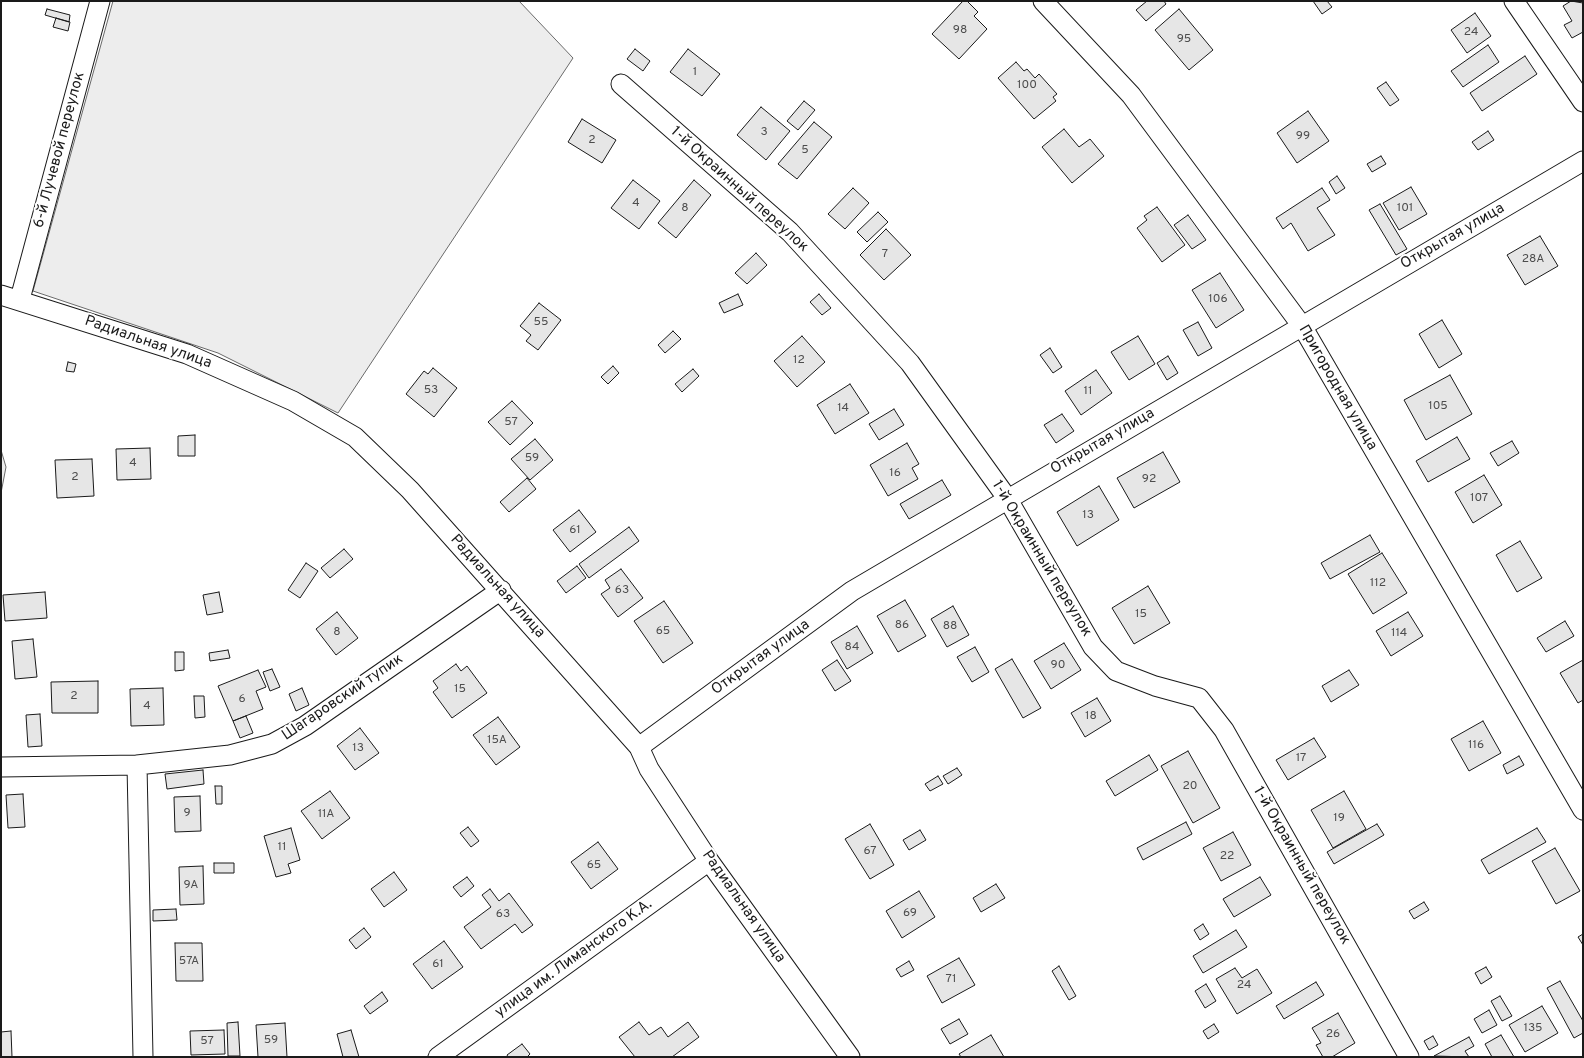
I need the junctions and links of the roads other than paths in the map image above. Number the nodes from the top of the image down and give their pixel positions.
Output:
1 (100, 1) edge
2 (1043, 1) edge
3 (1514, 1) edge
4 (621, 84) dead end
5 (1583, 102) edge
6 (1583, 160) edge
7 (1, 295) edge
8 (20, 300) junction
9 (1302, 326) junction
10 (1007, 498) junction
11 (501, 590) junction
12 (639, 747) junction
13 (137, 765) junction
14 (1, 767) edge
15 (1583, 810) edge
16 (709, 861) junction
17 (143, 1057) edge
18 (438, 1057) edge
19 (850, 1057) edge
20 (1409, 1057) edge

1 - 8 street, 6-й Лучевой переулок
2 - 9 street, Пригородная улица
3 - 5 street
4 - 10 street, 1-й Окраинный переулок
6 - 9 street, Открытая улица
7 - 8 street, Радиальная улица
8 - 11 street, Радиальная улица
9 - 10 street, Открытая улица
9 - 15 street, Пригородная улица
10 - 12 street, Открытая улица
10 - 20 street, 1-й Окраинный переулок
11 - 12 street, Радиальная улица
11 - 13 street, Шагаровский тупик
12 - 16 street, Радиальная улица
13 - 14 street, Шагаровский тупик
13 - 17 street
16 - 18 street, улица им. Лиманского К.А.
16 - 19 street, Радиальная улица

